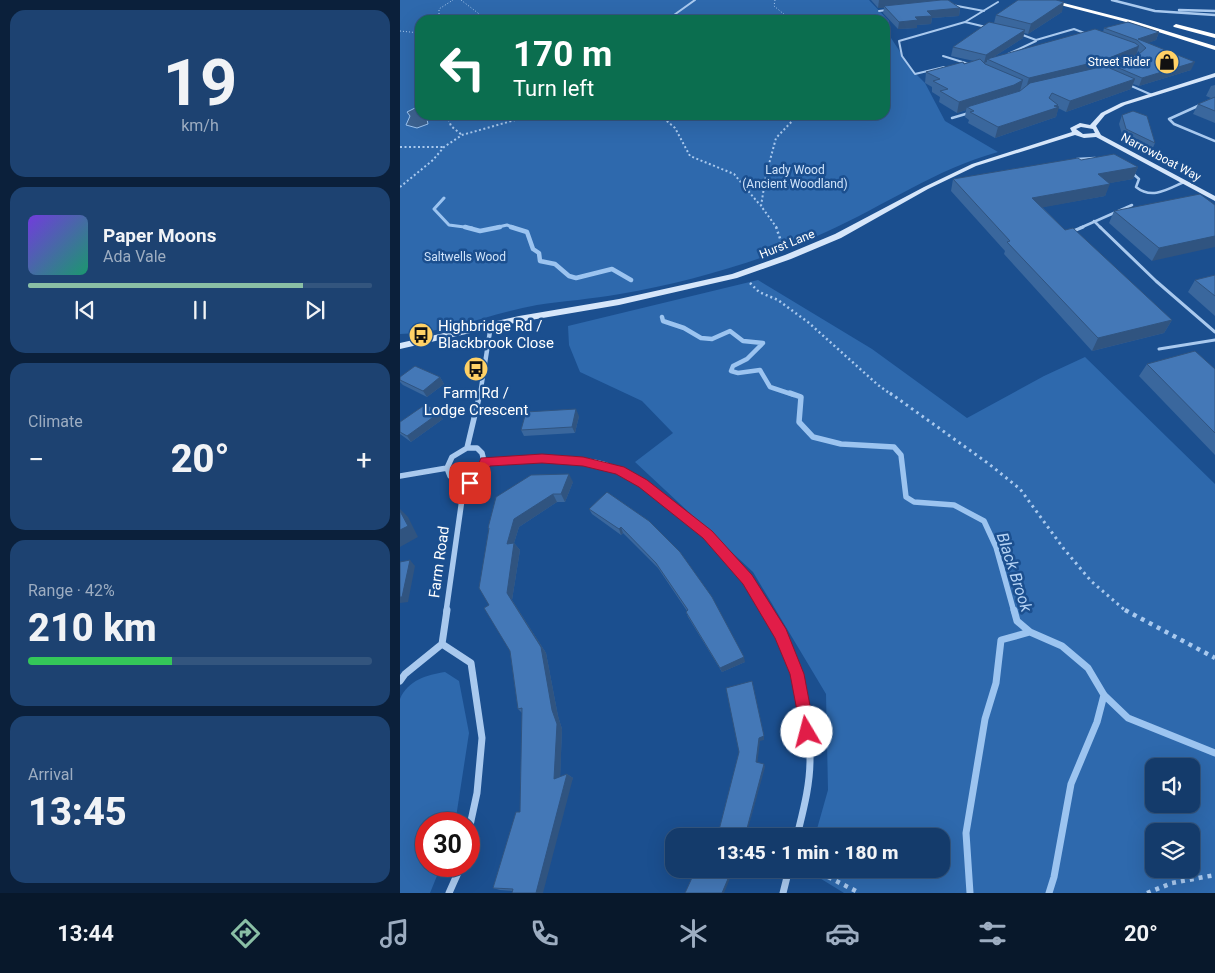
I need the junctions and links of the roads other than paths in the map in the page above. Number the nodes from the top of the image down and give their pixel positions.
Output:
1 (695, 0) edge
2 (1044, 0) edge
3 (1057, 0) edge
4 (1112, 0) edge
5 (1124, 0) edge
6 (998, 2) dead end
7 (946, 4) edge
8 (889, 10) edge
9 (879, 11) dead end
10 (984, 11) junction
11 (1215, 13) edge
12 (674, 15) edge
13 (1135, 19) junction
14 (1157, 21) dead end
15 (965, 22) junction
16 (1166, 24) dead end
17 (993, 28) edge
18 (1012, 32) edge
19 (1091, 35) edge
20 (1215, 37) edge
21 (1036, 40) junction
22 (1215, 43) edge
23 (1215, 49) edge
24 (943, 56) dead end
25 (1005, 56) edge
26 (963, 62) junction
27 (954, 65) edge
28 (972, 65) edge
29 (944, 67) edge
30 (1215, 76) edge
31 (1127, 84) edge
32 (1152, 95) junction
33 (1206, 103) edge
34 (971, 112) edge
35 (952, 118) dead end
36 (1092, 127) junction
37 (1075, 133) junction
38 (1097, 135) junction
39 (1215, 141) edge
40 (1097, 158) edge
41 (1071, 160) edge
42 (1130, 172) edge
43 (1184, 182) junction
44 (1215, 199) edge
45 (1132, 205) edge
46 (1094, 221) junction
47 (1064, 235) edge
48 (490, 325) junction
49 (1215, 332) edge
50 (1215, 340) edge
51 (400, 346) edge
52 (1159, 349) dead end
53 (467, 448) junction
54 (485, 462) junction
55 (447, 468) junction
56 (400, 476) edge
57 (464, 485) junction
58 (442, 644) junction
59 (400, 681) edge
60 (473, 812) edge
61 (800, 828) edge
62 (456, 877) edge
63 (787, 878) edge
64 (449, 893) edge
65 (783, 893) edge

1 - 12 lane
2 - 23 highway
3 - 13 highway
4 - 11 street
5 - 11 street
6 - 10 lane
7 - 10 lane
8 - 9 lane
10 - 15 lane
13 - 14 highway
13 - 20 highway
13 - 22 highway
15 - 17 lane
15 - 29 lane
16 - 20 highway
18 - 21 lane
19 - 21 lane
21 - 25 lane
24 - 26 lane
26 - 27 lane
26 - 28 lane
30 - 32 street
31 - 32 lane
32 - 36 street
33 - 39 lane
34 - 35 lane
36 - 37 street, Hurst Lane
36 - 38 street
37 - 38 street
37 - 48 street, Hurst Lane
38 - 43 street, Narrowboat Way
40 - 41 lane
42 - 43 lane
43 - 44 street, Narrowboat Way
45 - 46 lane
46 - 47 lane
46 - 49 lane
48 - 51 street, Hurst Lane
48 - 53 street
50 - 52 lane
53 - 54 street
53 - 55 street
54 - 57 street
54 - 61 street
55 - 56 street
55 - 57 street
57 - 58 street, Farm Road
58 - 59 street
58 - 60 street
62 - 64 street
63 - 65 street

